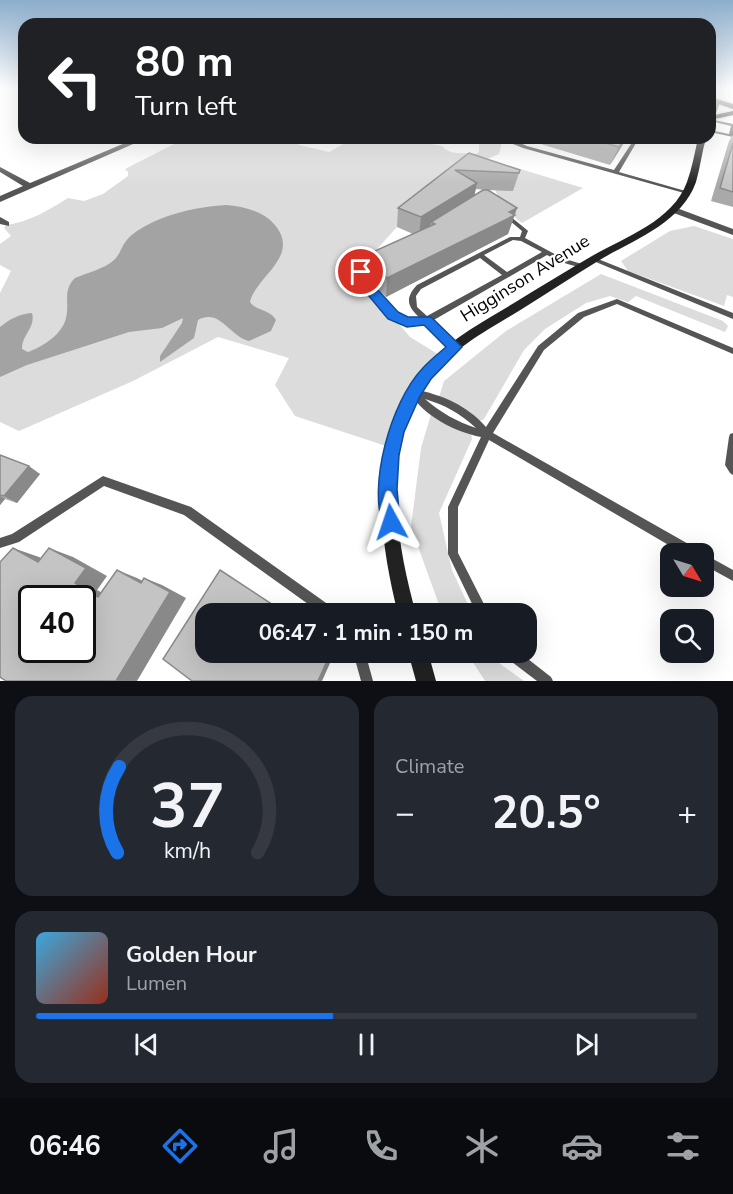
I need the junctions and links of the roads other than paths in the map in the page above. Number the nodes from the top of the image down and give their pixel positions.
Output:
1 (716, 121) edge
2 (733, 125) edge
3 (716, 136) edge
4 (127, 144) edge
5 (518, 144) edge
6 (634, 144) edge
7 (701, 144) edge
8 (0, 169) edge
9 (616, 172) junction
10 (29, 186) junction
11 (686, 192) junction
12 (0, 199) edge
13 (498, 210) edge
14 (674, 210) junction
15 (733, 232) edge
16 (522, 239) junction
17 (547, 252) junction
18 (480, 255) junction
19 (384, 258) edge
20 (560, 259) junction
21 (588, 263) junction
22 (507, 275) junction
23 (567, 276) junction
24 (733, 316) edge
25 (427, 320) junction
26 (455, 347) junction
27 (733, 351) edge
28 (414, 393) junction
29 (487, 434) junction
30 (733, 437) edge
31 (733, 470) edge
32 (0, 543) edge
33 (676, 543) edge
34 (714, 565) edge
35 (733, 576) edge
36 (316, 603) edge
37 (404, 603) edge
38 (478, 603) edge
39 (362, 663) edge
40 (421, 663) edge
41 (523, 663) edge
42 (367, 681) edge
43 (426, 681) edge
44 (547, 681) edge

1 - 2 lane
2 - 3 lane
4 - 10 street
5 - 9 lane
6 - 9 lane
7 - 11 street, Higginson Avenue
8 - 10 street
9 - 11 lane
10 - 12 street
11 - 14 street, Higginson Avenue
13 - 16 lane
14 - 15 street
14 - 21 street, Higginson Avenue
16 - 17 lane
16 - 18 lane
17 - 20 lane
17 - 22 lane
18 - 22 lane
18 - 25 lane
19 - 25 lane
20 - 21 lane
20 - 23 lane
21 - 23 street, Higginson Avenue
21 - 24 lane
22 - 25 lane
23 - 26 street, Higginson Avenue
25 - 26 lane
26 - 28 street, Higginson Avenue
27 - 29 lane
28 - 29 lane
28 - 29 lane
28 - 37 street, Higginson Avenue
29 - 33 lane
29 - 38 lane
30 - 31 lane
32 - 36 lane
34 - 35 lane
39 - 42 lane
40 - 43 street
41 - 44 lane

